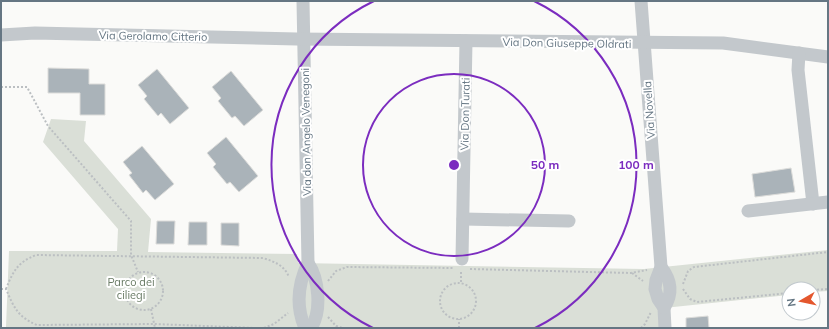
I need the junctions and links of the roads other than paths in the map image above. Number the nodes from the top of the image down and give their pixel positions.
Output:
1 (303, 1) edge
2 (640, 1) edge
3 (1, 35) edge
4 (304, 39) junction
5 (466, 41) junction
6 (644, 44) junction
7 (800, 53) junction
8 (828, 57) edge
9 (828, 202) edge
10 (813, 204) junction
11 (748, 211) dead end
12 (463, 219) junction
13 (569, 221) dead end
14 (308, 263) junction
15 (464, 265) road end
16 (305, 328) edge
17 (311, 328) edge
18 (665, 328) edge

1 - 4 street, Via don Angelo Venegoni
2 - 6 street, Via Novella
3 - 4 street, Via Gerolamo Citterio
4 - 5 street, Via Don Giuseppe Oldrati
4 - 14 street, Via don Angelo Venegoni
5 - 6 street, Via Don Giuseppe Oldrati
5 - 12 street, Via Don Turati
6 - 7 street, Via Don Giuseppe Oldrati
6 - 18 street, Via Novella
7 - 8 street, Via Don Giuseppe Oldrati
7 - 10 street
9 - 10 street
10 - 11 street
12 - 13 street
12 - 15 street, Via Don Turati
14 - 16 street, Via don Angelo Venegoni
14 - 17 street, Via don Angelo Venegoni

